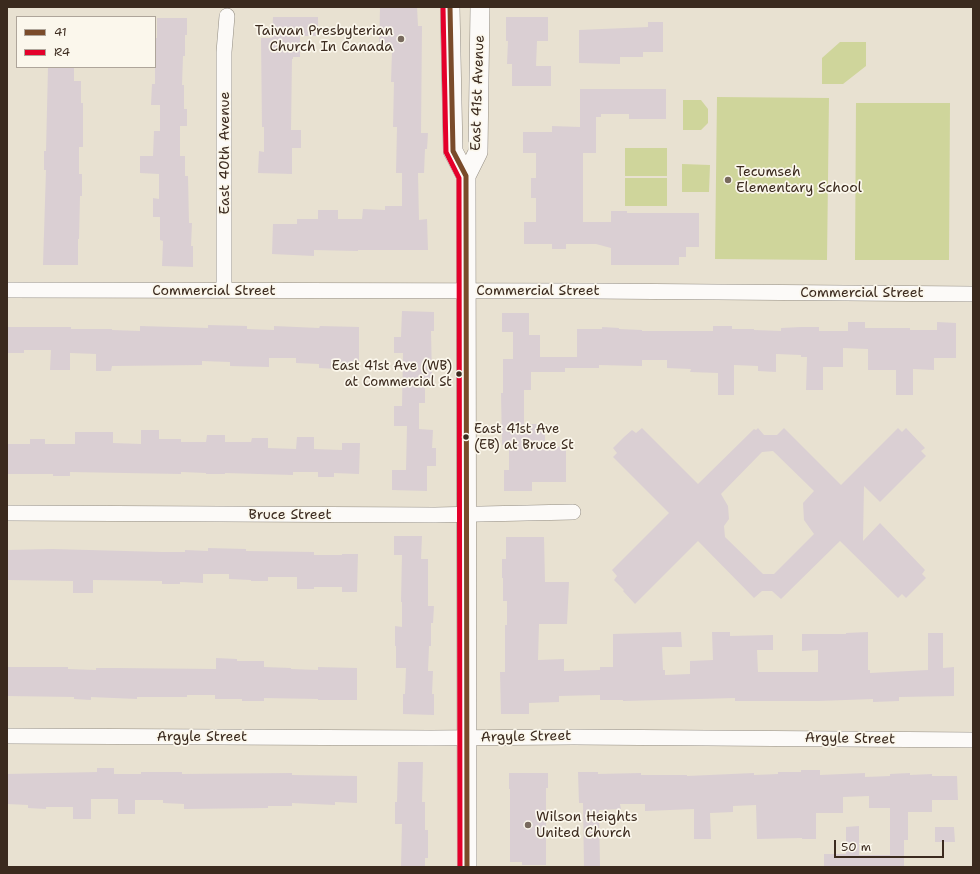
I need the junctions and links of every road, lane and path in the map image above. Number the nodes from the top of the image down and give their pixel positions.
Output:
1 (450, 7) edge
2 (480, 7) edge
3 (226, 16) dead end
4 (466, 176) junction
5 (7, 290) edge
6 (224, 291) junction
7 (466, 292) junction
8 (973, 294) edge
9 (573, 512) dead end
10 (7, 513) edge
11 (466, 514) junction
12 (7, 736) edge
13 (466, 738) junction
14 (973, 740) edge
15 (467, 867) edge

1 - 4 main road, East 41st Avenue
2 - 4 main road, East 41st Avenue
3 - 6 street, East 40th Avenue
4 - 7 main road, East 41st Avenue
5 - 6 street, Commercial Street
6 - 7 street, Commercial Street
7 - 8 street, Commercial Street
7 - 11 main road, East 41st Avenue
9 - 11 street, Bruce Street
10 - 11 street, Bruce Street
11 - 13 main road, East 41st Avenue
12 - 13 street, Argyle Street
13 - 14 street, Argyle Street
13 - 15 main road, East 41st Avenue

